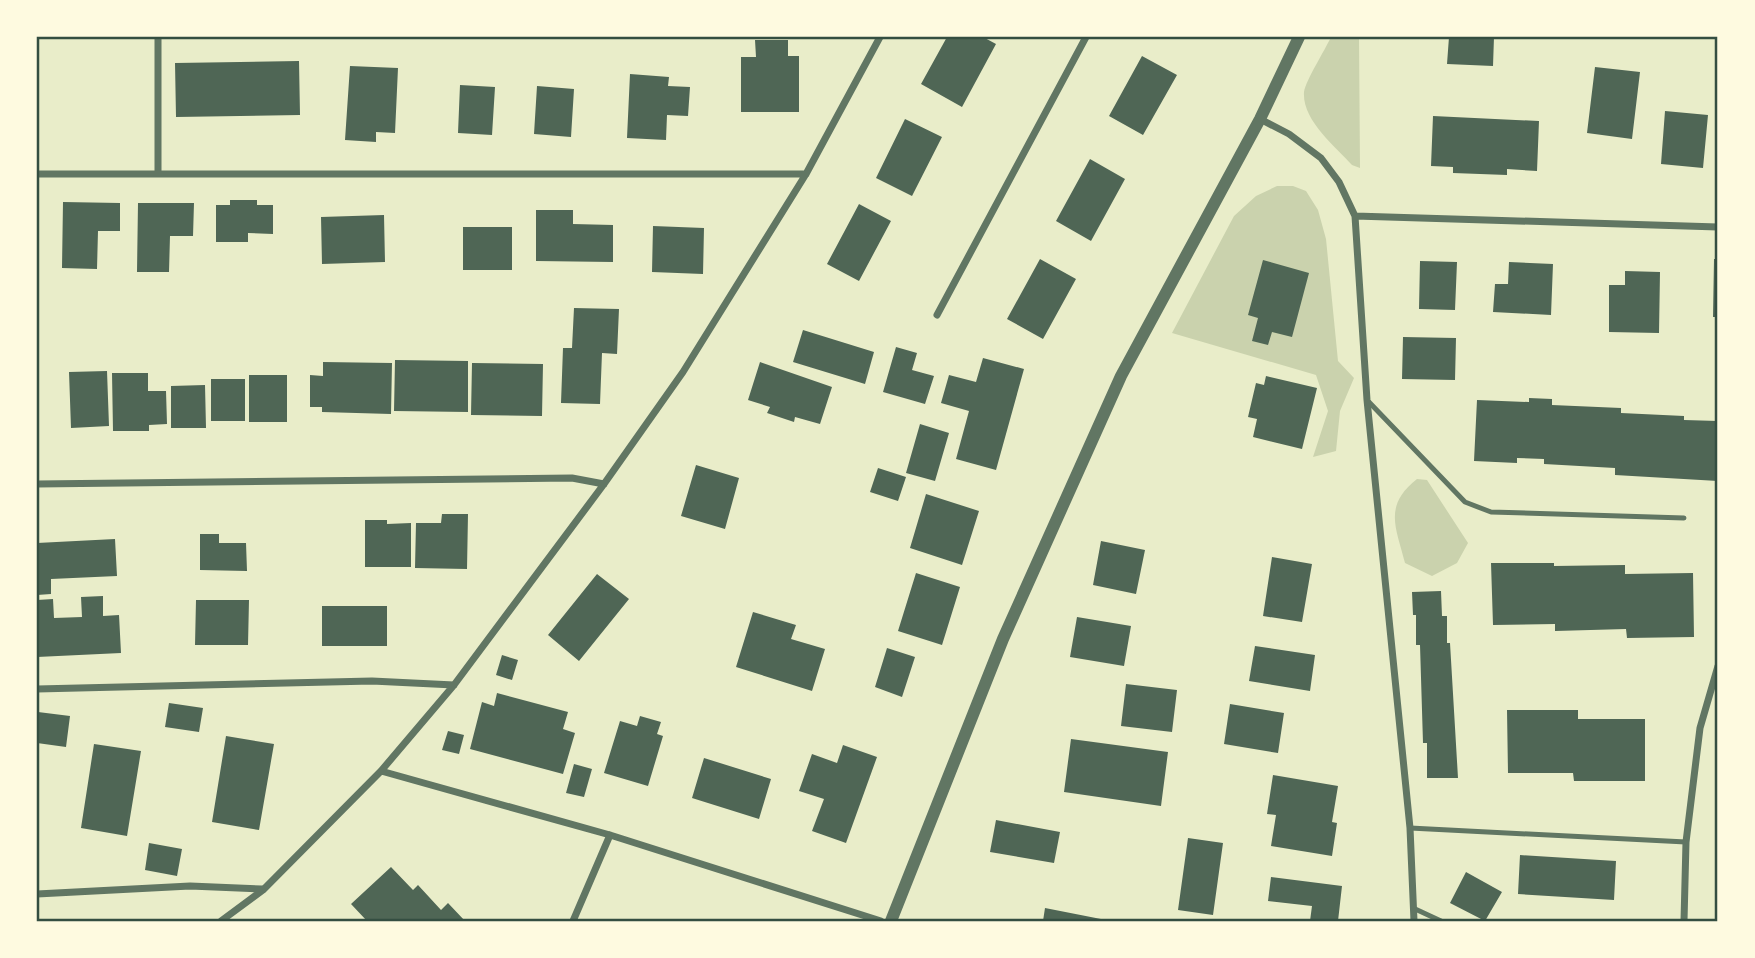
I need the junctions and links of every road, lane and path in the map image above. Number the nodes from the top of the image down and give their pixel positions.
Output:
1 (158, 37) edge
2 (880, 37) edge
3 (1086, 37) edge
4 (1299, 37) edge
5 (1260, 119) junction
6 (37, 174) edge
7 (158, 174) junction
8 (806, 174) junction
9 (1355, 216) junction
10 (1718, 227) edge
11 (937, 315) dead end
12 (1367, 400) junction
13 (37, 484) edge
14 (604, 484) junction
15 (1684, 518) dead end
16 (1718, 666) edge
17 (454, 685) junction
18 (37, 689) edge
19 (381, 771) junction
20 (1410, 828) junction
21 (610, 835) junction
22 (1686, 842) junction
23 (263, 890) junction
24 (37, 894) edge
25 (1413, 908) junction
26 (221, 921) edge
27 (573, 921) edge
28 (881, 921) edge
29 (891, 921) edge
30 (1414, 921) edge
31 (1441, 921) edge
32 (1684, 921) edge

1 - 7 street
2 - 8 street
3 - 11 street
4 - 5 street
5 - 9 street
5 - 29 street
6 - 7 street
7 - 8 street
8 - 14 street
9 - 10 street
9 - 12 street
12 - 15 lane
12 - 20 street
13 - 14 street
14 - 17 street
16 - 22 street
17 - 18 street
17 - 19 street
19 - 21 street
19 - 23 street
20 - 22 lane
20 - 25 street
21 - 27 street
21 - 28 street
22 - 32 street
23 - 24 street
23 - 26 street
25 - 30 street
25 - 31 lane

